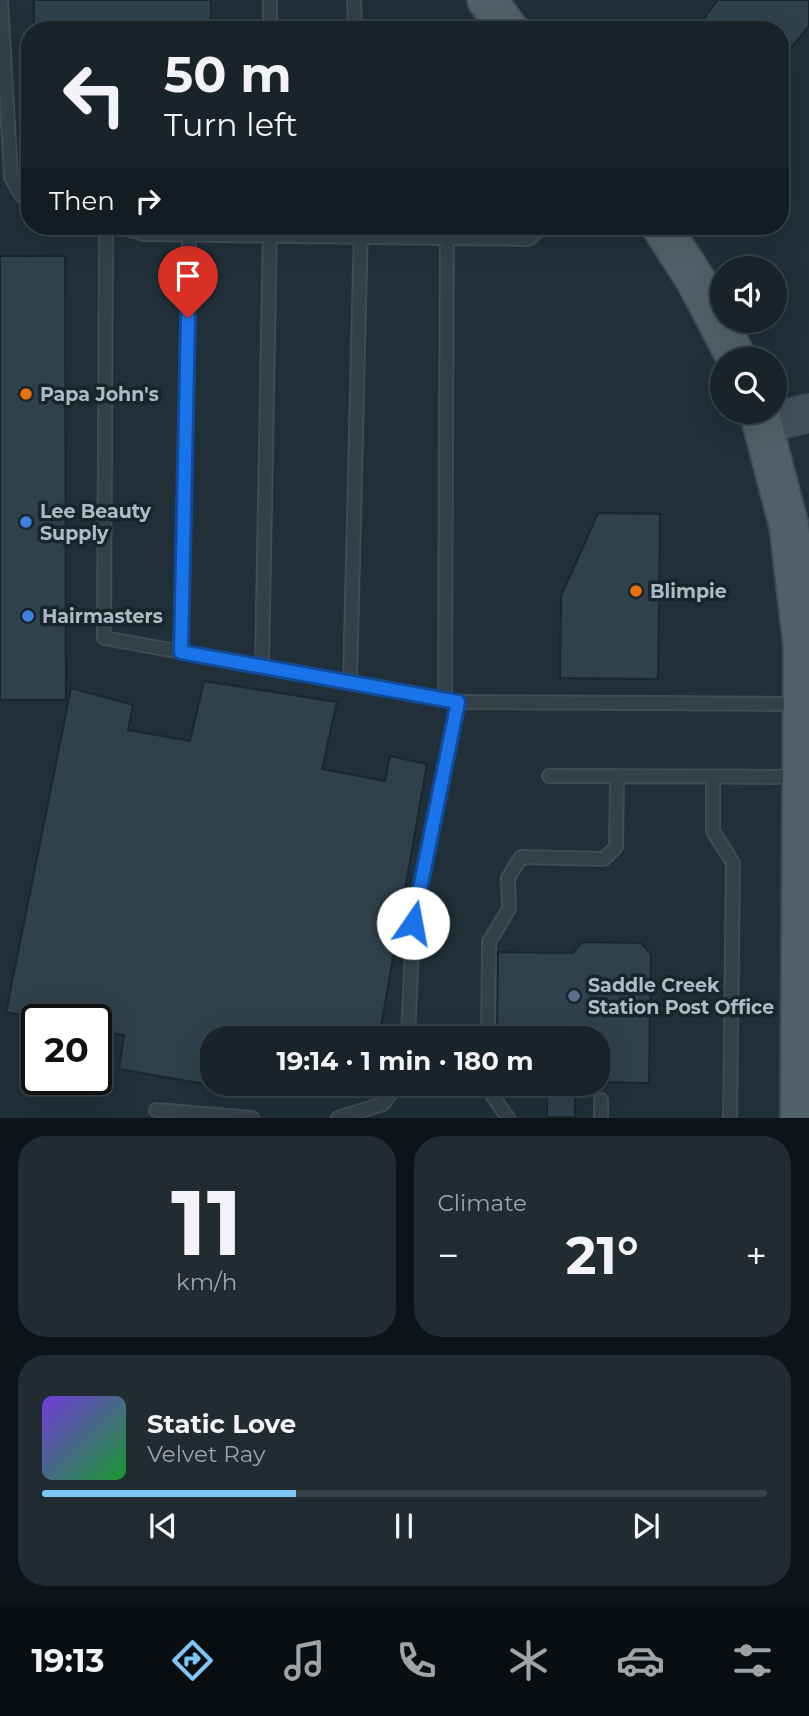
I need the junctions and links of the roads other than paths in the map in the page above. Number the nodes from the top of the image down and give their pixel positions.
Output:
1 (1, 0) edge
2 (271, 0) edge
3 (354, 0) edge
4 (487, 0) edge
5 (271, 21) edge
6 (355, 21) edge
7 (502, 21) edge
8 (21, 195) edge
9 (106, 235) edge
10 (189, 235) edge
11 (271, 235) edge
12 (362, 235) edge
13 (447, 235) edge
14 (482, 235) edge
15 (533, 235) edge
16 (667, 235) edge
17 (731, 347) edge
18 (809, 413) edge
19 (787, 415) edge
20 (763, 424) edge
21 (805, 615) edge
22 (181, 652) junction
23 (262, 667) junction
24 (350, 683) junction
25 (452, 701) junction
26 (803, 704) junction
27 (549, 776) dead end
28 (617, 777) junction
29 (713, 777) junction
30 (803, 777) junction
31 (409, 1026) edge
32 (488, 1026) edge
33 (389, 1096) edge
34 (492, 1096) edge
35 (601, 1100) dead end
36 (156, 1110) dead end
37 (252, 1118) edge
38 (338, 1118) edge
39 (508, 1118) edge
40 (601, 1118) edge
41 (730, 1118) edge
42 (800, 1118) edge

1 - 8 lane
2 - 5 lane
3 - 6 lane
4 - 7 main road
9 - 22 lane
10 - 22 lane
11 - 23 lane
12 - 24 lane
13 - 25 lane
14 - 15 lane
16 - 17 main road
18 - 19 street
20 - 21 main road
21 - 26 main road
22 - 23 lane
23 - 24 lane
24 - 25 lane
25 - 26 lane
25 - 31 lane
26 - 30 main road
27 - 28 lane
28 - 29 lane
28 - 32 lane
29 - 30 lane
29 - 41 lane
30 - 42 main road
33 - 38 lane
34 - 39 lane
35 - 40 lane
36 - 37 lane

